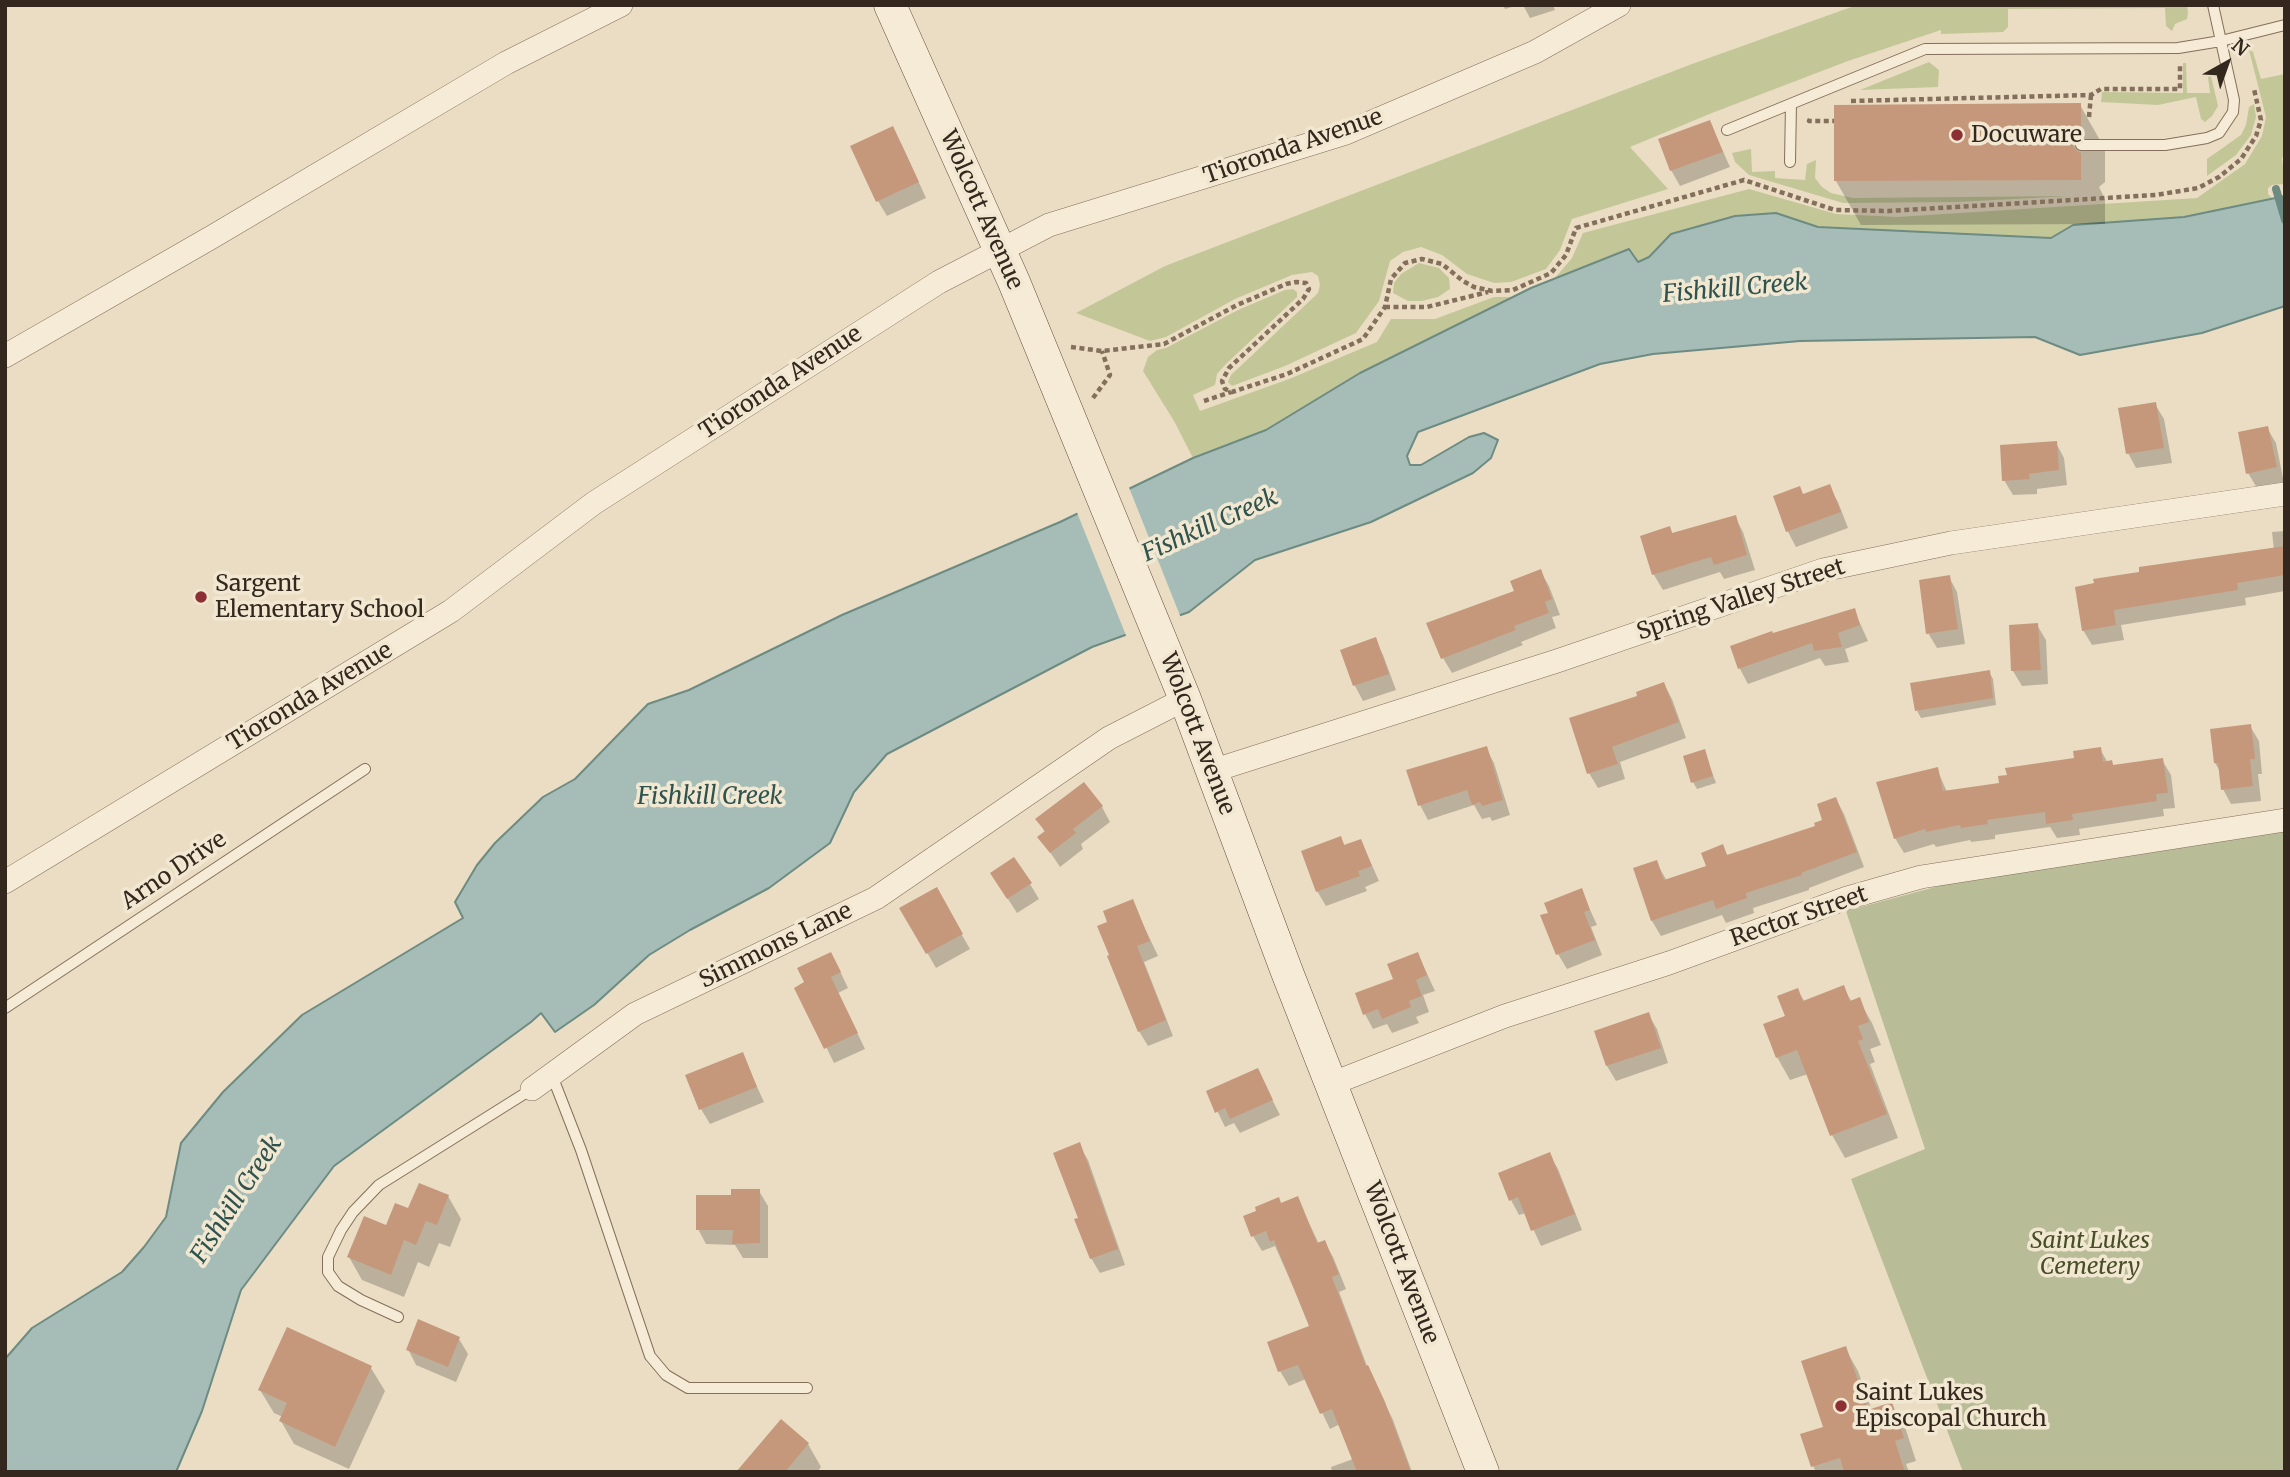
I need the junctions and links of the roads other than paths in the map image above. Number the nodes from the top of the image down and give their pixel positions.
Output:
1 (621, 5) edge
2 (890, 5) edge
3 (1619, 5) edge
4 (2213, 5) edge
5 (2285, 25) edge
6 (2221, 41) junction
7 (1791, 104) junction
8 (1727, 130) dead end
9 (2081, 145) dead end
10 (1790, 162) dead end
11 (999, 249) junction
12 (5, 356) edge
13 (2285, 494) edge
14 (1181, 689) junction
15 (365, 769) dead end
16 (1212, 771) junction
17 (2285, 820) edge
18 (5, 882) edge
19 (5, 1009) edge
20 (551, 1073) junction
21 (1331, 1084) junction
22 (532, 1089) joint
23 (398, 1317) dead end
24 (807, 1388) dead end
25 (1483, 1472) edge

1 - 12 street
2 - 11 main road, Wolcott Avenue
3 - 11 street, Tioronda Avenue
4 - 6 lane
5 - 6 lane
6 - 7 lane
6 - 9 lane
7 - 8 lane
7 - 10 lane
11 - 14 main road, Wolcott Avenue
11 - 18 street, Tioronda Avenue
13 - 16 street, Spring Valley Street
14 - 16 main road, Wolcott Avenue
14 - 20 street, Simmons Lane
15 - 19 lane, Arno Drive
16 - 21 main road, Wolcott Avenue
17 - 21 street, Rector Street
20 - 22 street, Simmons Lane
20 - 24 lane
21 - 25 main road, Wolcott Avenue
22 - 23 lane, Simmons Lane

